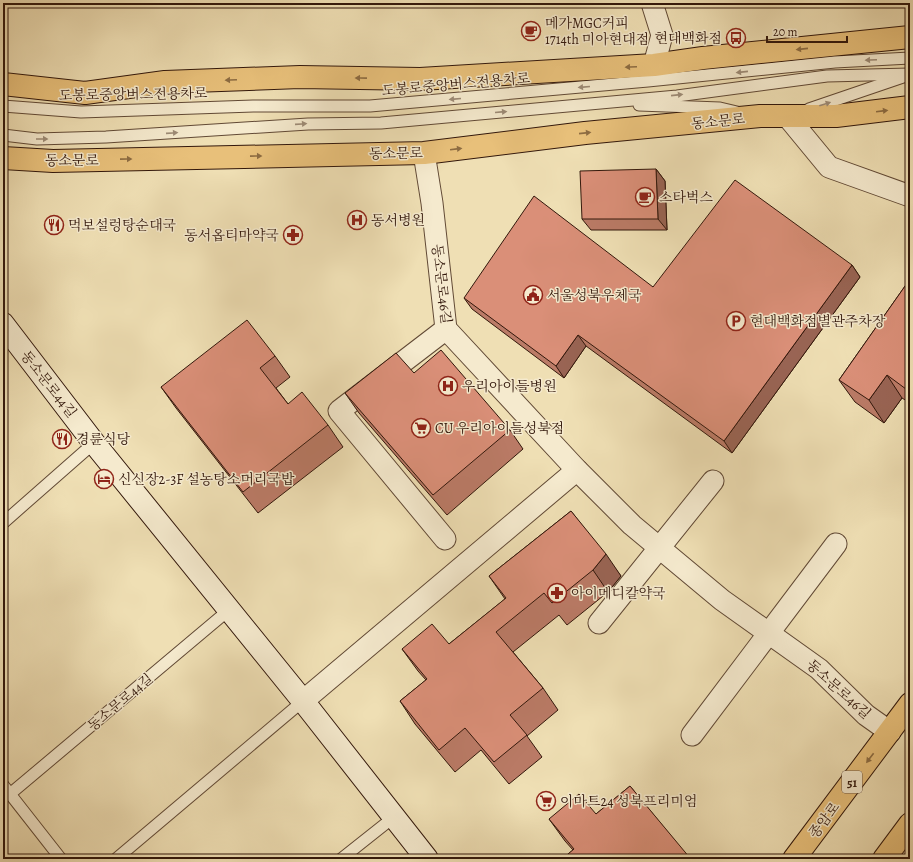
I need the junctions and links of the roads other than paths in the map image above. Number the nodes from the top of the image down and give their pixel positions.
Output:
1 (652, 3) edge
2 (910, 37) edge
3 (910, 58) edge
4 (654, 65) junction
5 (910, 74) edge
6 (3, 84) edge
7 (596, 103) junction
8 (3, 106) edge
9 (910, 107) edge
10 (760, 116) junction
11 (788, 116) junction
12 (3, 135) edge
13 (424, 153) junction
14 (3, 158) edge
15 (910, 196) edge
16 (3, 324) edge
17 (446, 329) junction
18 (94, 444) junction
19 (577, 470) junction
20 (713, 481) dead end
21 (3, 523) edge
22 (445, 539) dead end
23 (836, 544) dead end
24 (659, 547) junction
25 (230, 609) junction
26 (598, 623) dead end
27 (768, 633) junction
28 (303, 701) junction
29 (910, 704) edge
30 (890, 732) junction
31 (692, 735) dead end
32 (6, 789) edge
33 (394, 817) junction
34 (910, 824) edge
35 (61, 859) edge
36 (116, 859) edge
37 (341, 859) edge
38 (426, 859) edge
39 (794, 859) edge
40 (884, 859) edge

1 - 4 street
2 -> 4 main road
3 -> 8 lane, 도봉로중앙버스전용차로
4 -> 6 main road
7 -> 5 lane
11 -> 5 lane
7 - 10 lane
12 -> 7 lane
11 -> 9 main road, 동소문로
10 - 11 main road, 동소문로
13 -> 10 main road, 동소문로
11 - 15 street
14 -> 13 main road, 동소문로
13 - 17 street, 동소문로46길
16 - 18 street, 동소문로44길
17 - 19 street, 동소문로46길
17 - 22 street
18 - 21 lane
18 - 25 street, 동소문로44길
19 - 24 street, 동소문로46길
19 - 28 street
20 - 24 street
23 - 27 street
24 - 26 street
24 - 27 street, 동소문로46길
25 - 28 street, 동소문로44길
25 - 32 lane, 동소문로44길
27 - 30 street, 동소문로46길
27 - 31 street
28 - 33 street, 동소문로44길
28 - 36 lane
29 - 30 main road, 종암로 / 51
30 -> 39 main road, 종암로 / 51
32 - 35 lane
33 - 37 lane
33 - 38 street, 동소문로44길
34 - 40 main road

